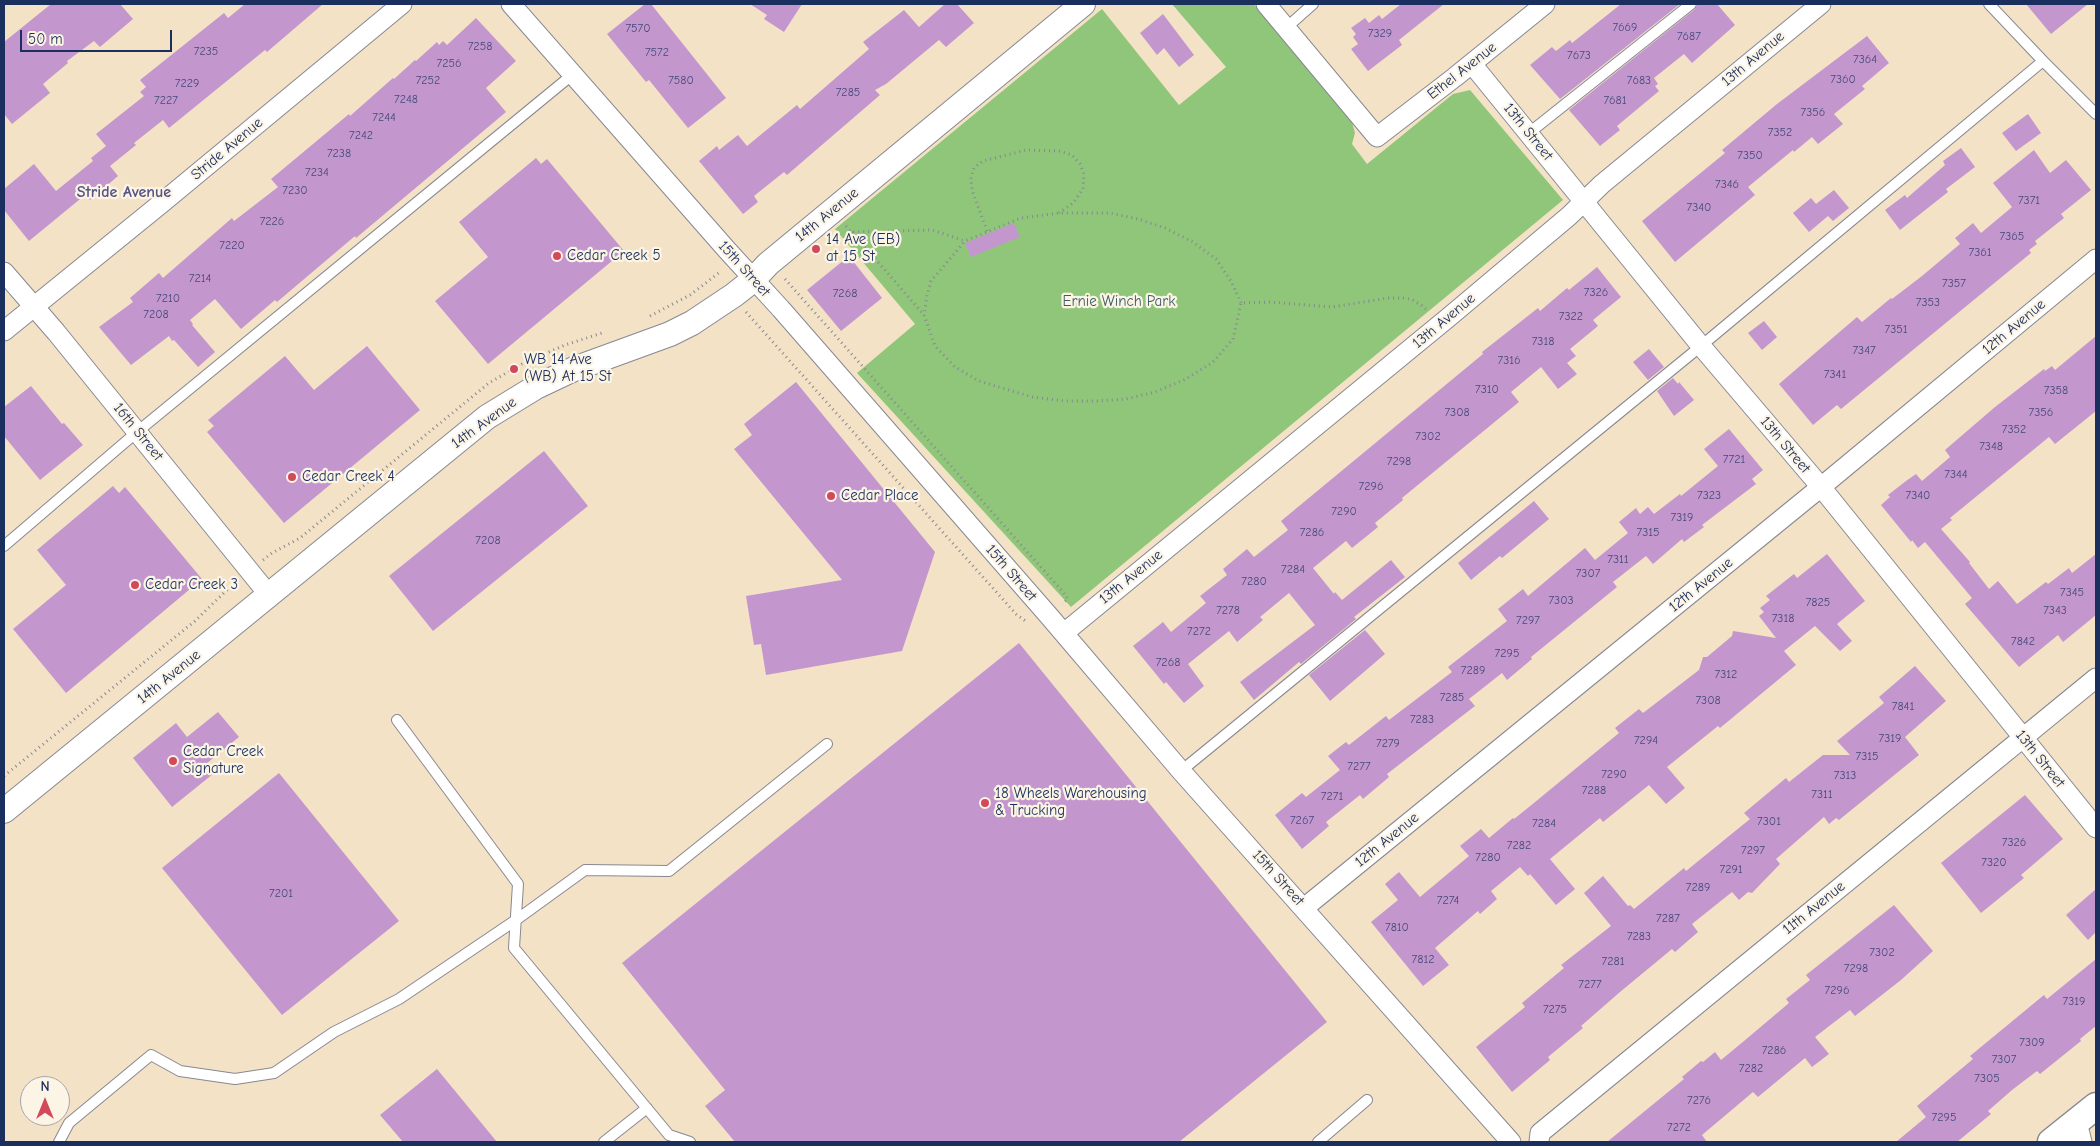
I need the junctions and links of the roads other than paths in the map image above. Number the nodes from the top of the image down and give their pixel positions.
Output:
1 (402, 4) edge
2 (511, 4) edge
3 (1084, 4) edge
4 (1266, 4) edge
5 (1314, 4) edge
6 (1545, 4) edge
7 (1691, 4) edge
8 (1821, 4) edge
9 (1989, 4) edge
10 (1286, 28) junction
11 (2043, 61) junction
12 (1472, 64) junction
13 (572, 75) junction
14 (2096, 114) edge
15 (1529, 133) junction
16 (1584, 200) junction
17 (2096, 259) edge
18 (4, 272) edge
19 (753, 280) junction
20 (34, 306) junction
21 (4, 331) edge
22 (1701, 346) junction
23 (137, 432) junction
24 (1821, 487) junction
25 (4, 546) edge
26 (269, 596) junction
27 (1064, 634) junction
28 (2096, 678) edge
29 (397, 720) dead end
30 (2023, 738) junction
31 (827, 744) dead end
32 (1181, 771) junction
33 (4, 811) edge
34 (2096, 828) edge
35 (1304, 908) junction
36 (516, 920) junction
37 (1368, 1100) dead end
38 (647, 1108) junction
39 (2085, 1123) edge
40 (59, 1142) edge
41 (604, 1142) edge
42 (690, 1142) edge
43 (1318, 1142) edge
44 (1512, 1142) edge
45 (1539, 1142) edge
46 (2051, 1142) edge

1 - 20 street, Stride Avenue
2 - 13 street, 15th Street
3 - 19 street, 14th Avenue
4 - 10 street
5 - 10 lane
6 - 12 street, Ethel Avenue
7 - 15 lane
8 - 16 street, 13th Avenue
9 - 11 lane
10 - 12 street, Ethel Avenue
11 - 14 lane
11 - 22 lane
12 - 15 street, 13th Street
13 - 19 street, 15th Street
13 - 23 lane
15 - 16 street, 13th Street
16 - 22 street, 13th Street
16 - 27 street, 13th Avenue
17 - 24 street, 12th Avenue
18 - 20 street, 16th Street
19 - 26 street, 14th Avenue
19 - 27 street, 15th Street
20 - 21 street, Stride Avenue
20 - 23 street, 16th Street
22 - 24 street, 13th Street
22 - 32 lane
23 - 25 lane
23 - 26 street, 16th Street
24 - 30 street, 13th Street
24 - 35 street, 12th Avenue
26 - 33 street, 14th Avenue
27 - 32 street, 15th Street
28 - 30 street, 11th Avenue
29 - 36 lane
30 - 34 street, 13th Street
30 - 45 street, 11th Avenue
31 - 36 lane
32 - 35 street, 15th Street
35 - 44 street, 15th Street
36 - 38 lane
36 - 40 lane
37 - 43 lane
38 - 41 lane
38 - 42 lane
39 - 46 main road

